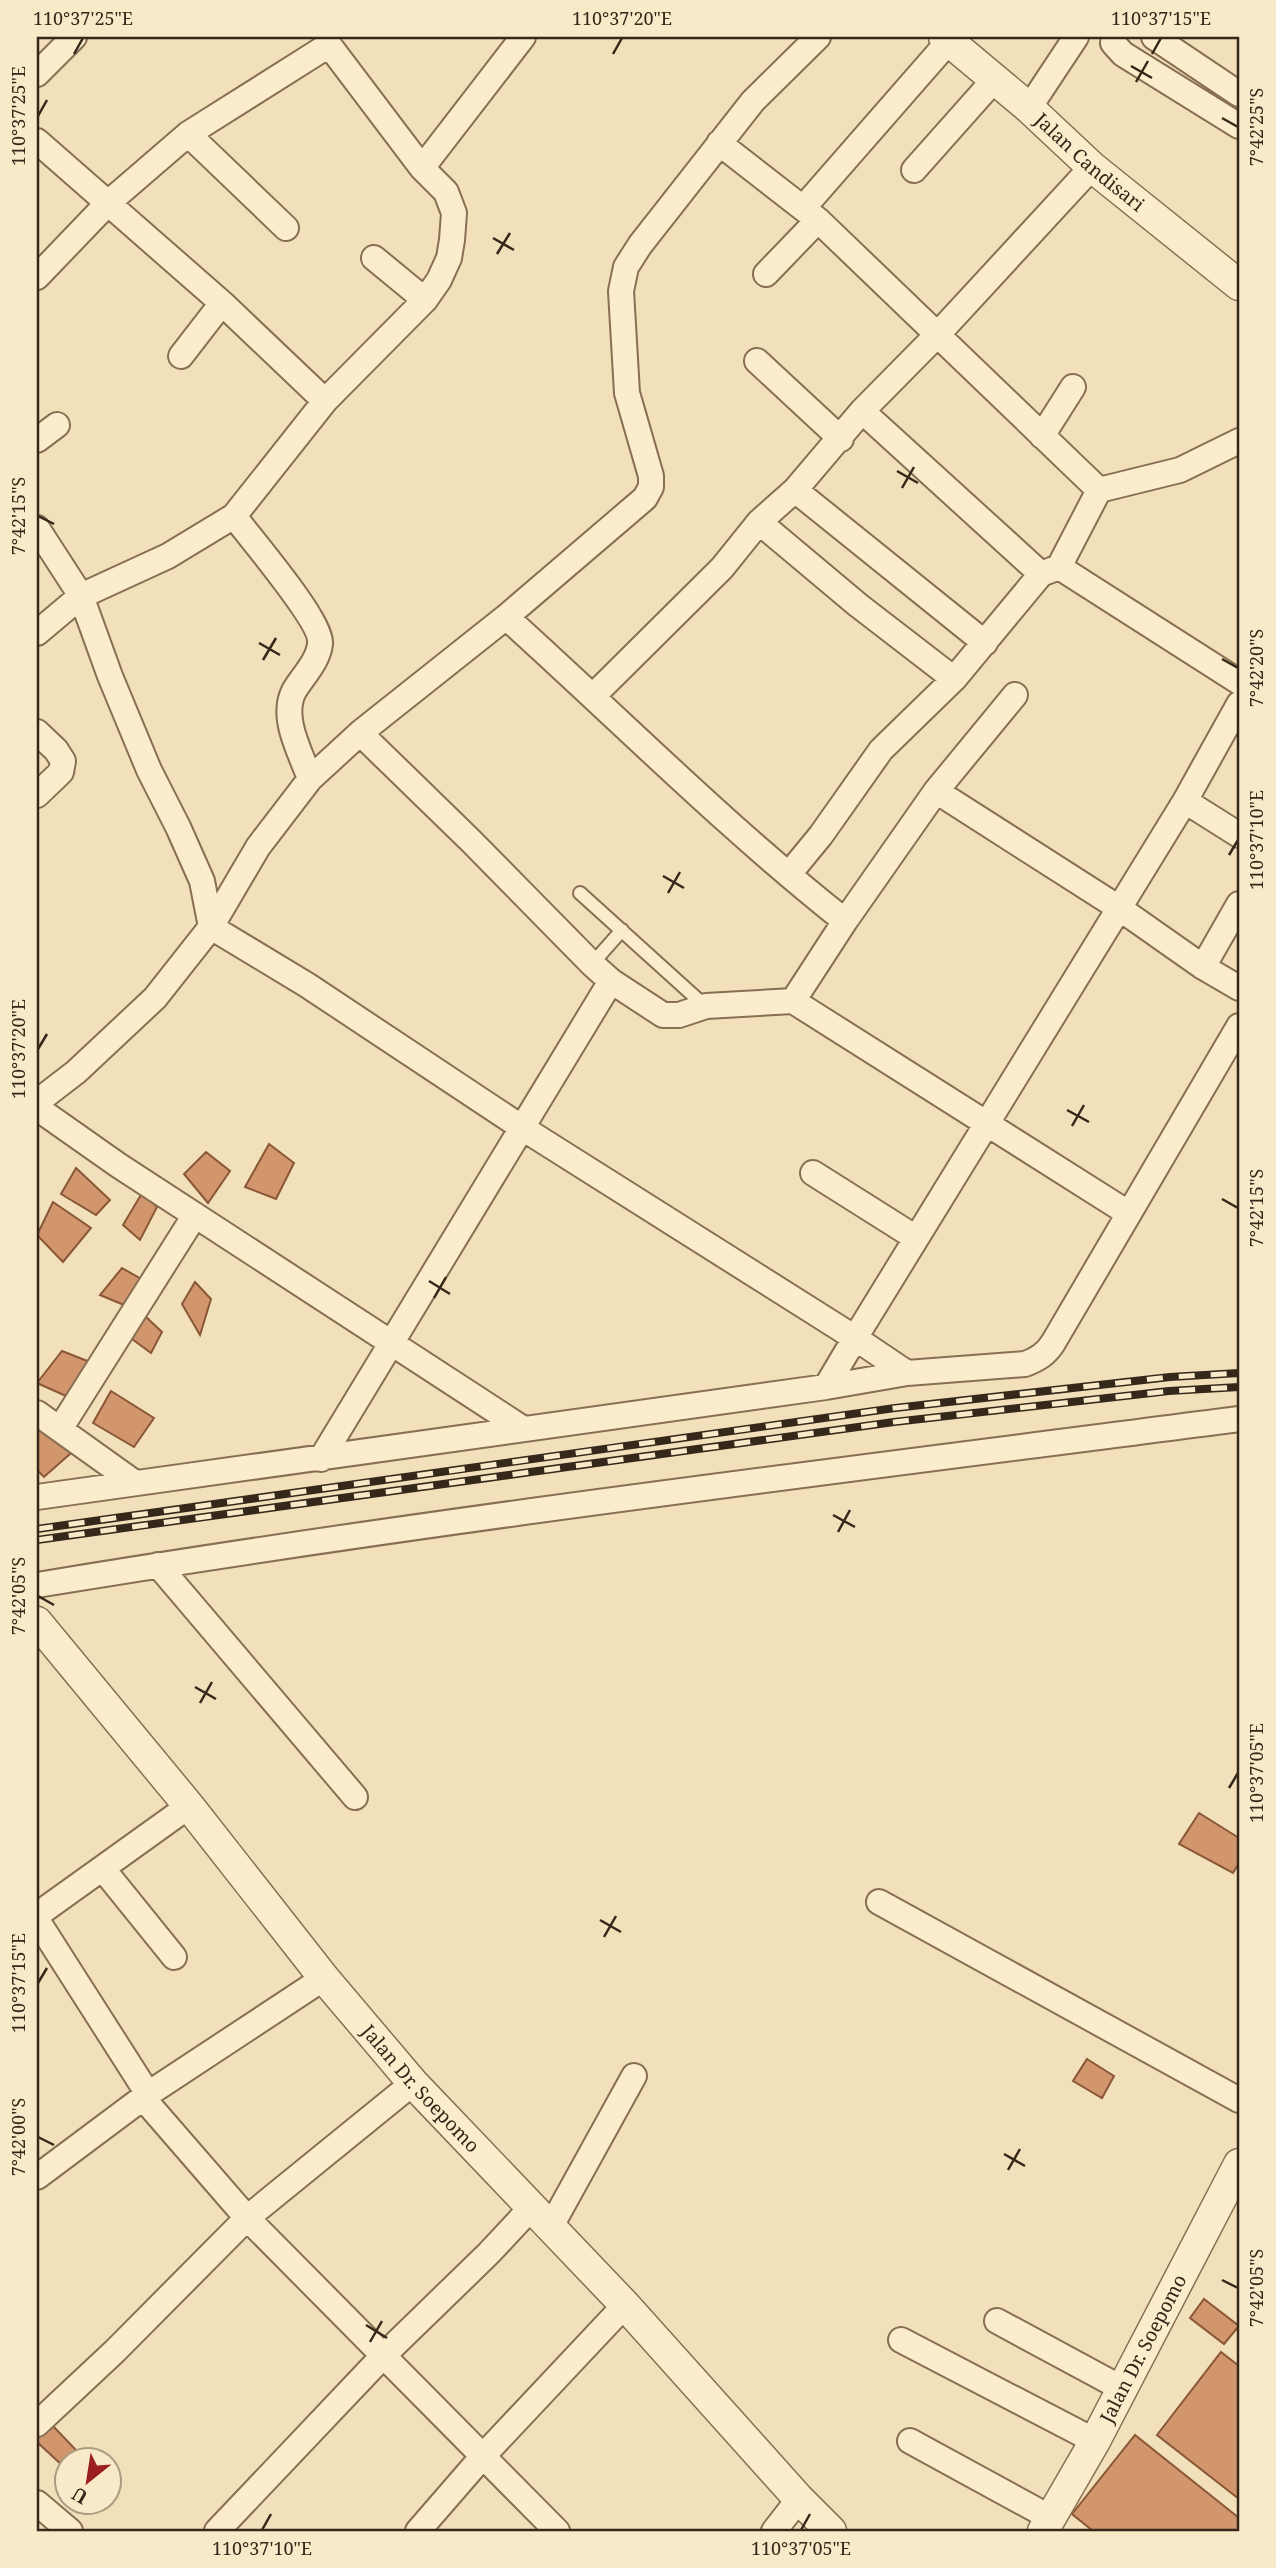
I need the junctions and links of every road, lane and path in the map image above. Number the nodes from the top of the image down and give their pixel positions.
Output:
1 (74, 37) edge
2 (523, 37) edge
3 (818, 37) edge
4 (1076, 37) edge
5 (1114, 37) edge
6 (1154, 37) edge
7 (946, 39) edge
8 (328, 41) edge
9 (37, 74) edge
10 (994, 80) junction
11 (1239, 94) edge
12 (1029, 108) junction
13 (1239, 126) edge
14 (188, 134) junction
15 (37, 141) edge
16 (719, 143) junction
17 (1092, 167) junction
18 (422, 168) junction
19 (914, 170) dead end
20 (108, 203) junction
21 (811, 214) junction
22 (286, 228) dead end
23 (374, 258) dead end
24 (766, 274) dead end
25 (37, 277) edge
26 (1239, 285) edge
27 (425, 300) junction
28 (222, 303) junction
29 (938, 334) junction
30 (181, 356) dead end
31 (757, 361) dead end
32 (1073, 387) dead end
33 (325, 401) junction
34 (862, 411) junction
35 (57, 425) dead end
36 (1042, 436) junction
37 (841, 439) junction
38 (37, 440) edge
39 (1239, 441) edge
40 (795, 489) junction
41 (1099, 490) junction
42 (234, 516) junction
43 (759, 522) junction
44 (37, 528) edge
45 (1050, 571) junction
46 (80, 596) junction
47 (506, 617) junction
48 (37, 633) edge
49 (985, 643) junction
50 (954, 679) junction
51 (1239, 682) edge
52 (1015, 695) dead end
53 (593, 696) junction
54 (1239, 704) edge
55 (37, 732) edge
56 (360, 733) junction
57 (310, 779) junction
58 (936, 791) junction
59 (37, 795) edge
60 (1185, 801) junction
61 (1239, 835) edge
62 (789, 874) junction
63 (580, 893) dead end
64 (1239, 904) edge
65 (1119, 908) junction
66 (845, 921) junction
67 (211, 927) junction
68 (622, 930) junction
69 (592, 964) junction
70 (1203, 967) junction
71 (611, 981) junction
72 (1239, 988) edge
73 (793, 1000) junction
74 (706, 1006) junction
75 (1239, 1026) edge
76 (37, 1102) edge
77 (37, 1108) edge
78 (988, 1123) junction
79 (524, 1129) junction
80 (813, 1172) dead end
81 (1128, 1213) junction
82 (195, 1215) junction
83 (916, 1238) junction
84 (855, 1338) junction
85 (390, 1344) junction
86 (907, 1373) junction
87 (827, 1387) junction
88 (37, 1413) edge
89 (1239, 1419) edge
90 (522, 1428) junction
91 (60, 1429) junction
92 (321, 1459) junction
93 (135, 1483) junction
94 (37, 1497) edge
95 (158, 1565) junction
96 (37, 1585) edge
97 (37, 1622) edge
98 (355, 1797) dead end
99 (189, 1806) junction
100 (103, 1869) junction
101 (879, 1902) dead end
102 (37, 1917) edge
103 (174, 1957) dead end
104 (324, 1978) junction
105 (634, 2076) dead end
106 (412, 2082) junction
107 (145, 2096) junction
108 (1239, 2099) edge
109 (1239, 2164) edge
110 (37, 2177) edge
111 (247, 2218) junction
112 (541, 2218) junction
113 (625, 2305) junction
114 (997, 2321) dead end
115 (901, 2340) dead end
116 (383, 2356) junction
117 (1123, 2389) junction
118 (37, 2424) edge
119 (910, 2441) dead end
120 (1095, 2441) junction
121 (484, 2456) junction
122 (799, 2499) junction
123 (37, 2502) edge
124 (1047, 2525) edge
125 (70, 2531) edge
126 (217, 2531) edge
127 (418, 2531) edge
128 (557, 2531) edge
129 (774, 2531) edge
130 (831, 2531) edge

1 - 9 street
2 - 18 street
3 - 16 street
4 - 12 street
5 - 13 street
6 - 11 street
7 - 10 street, Jalan Candisari
7 - 21 street
8 - 14 street
8 - 18 street
10 - 12 street, Jalan Candisari
10 - 19 street
12 - 17 street, Jalan Candisari
14 - 20 street
14 - 22 street
15 - 20 street
16 - 21 street
16 - 47 street
17 - 26 street, Jalan Candisari
17 - 29 street
18 - 27 street
20 - 25 street
20 - 28 street
21 - 24 street
21 - 29 street
23 - 27 street
27 - 33 street
28 - 30 street
28 - 33 street
29 - 34 street
29 - 36 street
31 - 37 street
32 - 36 street
33 - 42 street
34 - 37 street
34 - 45 street
35 - 38 street
36 - 41 street
37 - 40 street
39 - 41 street
40 - 43 street
40 - 49 street
41 - 45 street
42 - 46 street
42 - 57 street
43 - 50 street
43 - 53 street
44 - 46 street
45 - 49 street
45 - 51 street
46 - 48 street
46 - 67 street
47 - 53 street
47 - 56 street
49 - 50 street
50 - 62 street
52 - 58 street
53 - 62 street
54 - 60 street
55 - 59 street
56 - 57 street
56 - 69 street
57 - 67 street
58 - 65 street
58 - 66 street
60 - 61 street
60 - 65 street
62 - 66 street
63 - 68 lane
64 - 70 street
65 - 70 street
65 - 78 street
66 - 73 street
67 - 76 street
67 - 79 street
68 - 69 lane
68 - 74 lane
69 - 71 street
70 - 72 street
71 - 74 street
71 - 79 street
73 - 74 street
73 - 78 street
75 - 81 street
77 - 82 street
78 - 81 street
78 - 83 street
79 - 84 street
79 - 85 street
80 - 83 street
81 - 86 street
82 - 85 street
82 - 91 street
83 - 84 street
84 - 86 street
84 - 87 street
85 - 90 street
85 - 92 street
86 - 87 street
87 - 90 street
88 - 91 street
89 - 95 street
90 - 92 street
91 - 93 street
92 - 93 street
93 - 94 street
95 - 96 street
95 - 98 street
97 - 99 street, Jalan Dr. Soepomo
99 - 100 street
99 - 104 street, Jalan Dr. Soepomo
100 - 102 street
100 - 103 street
101 - 108 street
102 - 107 street
104 - 106 street, Jalan Dr. Soepomo
104 - 107 street
105 - 112 street
106 - 111 street
106 - 112 street, Jalan Dr. Soepomo
107 - 110 street
107 - 111 street
109 - 117 street, Jalan Dr. Soepomo
111 - 116 street
111 - 118 street
112 - 113 street, Jalan Dr. Soepomo
112 - 116 street
113 - 121 street
113 - 122 street, Jalan Dr. Soepomo
114 - 117 street
115 - 120 street
116 - 121 street
116 - 126 street
117 - 120 street, Jalan Dr. Soepomo
119 - 124 street
120 - 124 street, Jalan Dr. Soepomo
121 - 127 street
121 - 128 street
122 - 129 street
122 - 130 street, Jalan Dr. Soepomo
123 - 125 street

